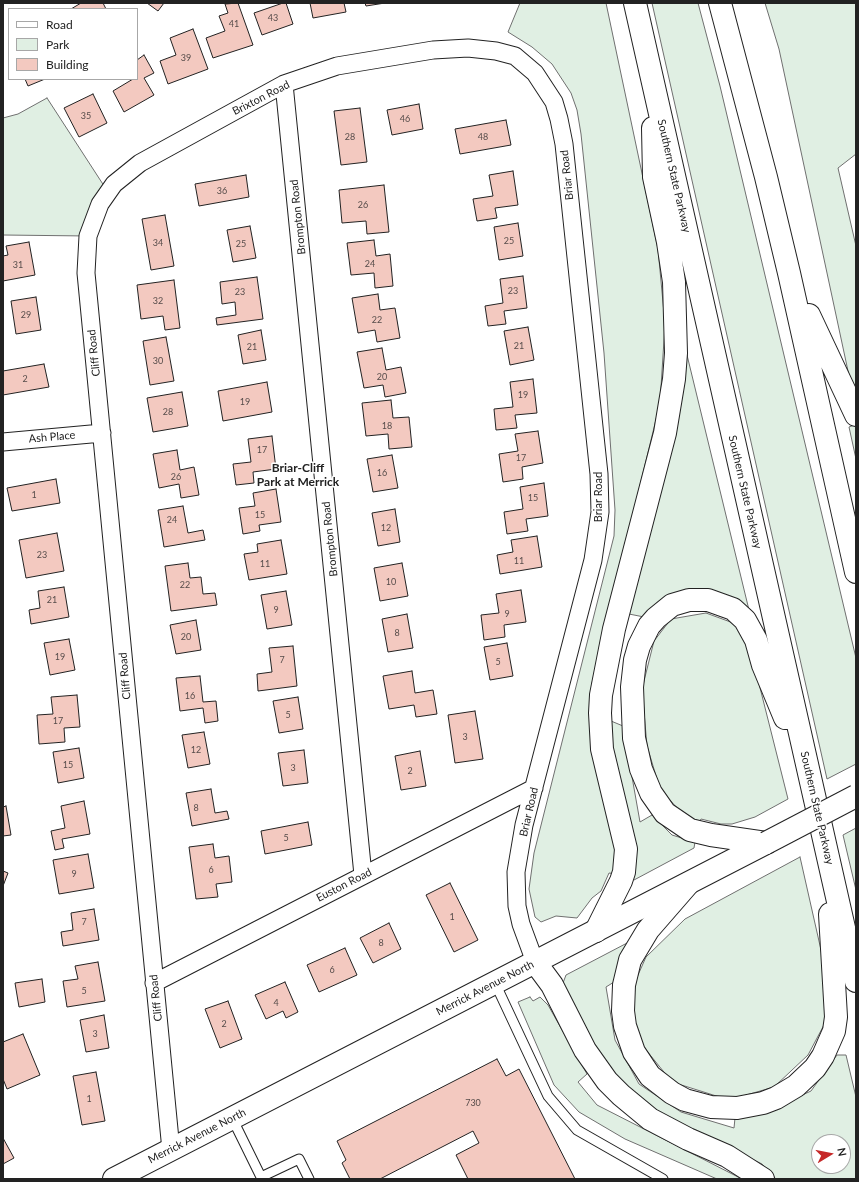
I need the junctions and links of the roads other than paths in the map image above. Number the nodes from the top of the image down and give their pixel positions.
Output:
1 (720, 3) edge
2 (634, 5) edge
3 (496, 51) joint
4 (650, 72) junction
5 (284, 84) junction
6 (100, 204) joint
7 (790, 273) junction
8 (856, 415) edge
9 (102, 433) junction
10 (3, 442) edge
11 (856, 572) edge
12 (809, 778) junction
13 (534, 788) junction
14 (856, 796) edge
15 (766, 843) junction
16 (828, 857) junction
17 (362, 875) junction
18 (688, 884) junction
19 (596, 931) junction
20 (535, 962) junction
21 (856, 981) edge
22 (154, 983) junction
23 (495, 983) junction
24 (232, 1118) junction
25 (171, 1150) junction
26 (262, 1178) edge
27 (114, 1179) edge
28 (309, 1179) edge
29 (663, 1179) edge
30 (763, 1179) edge

1 - 7 main road
2 - 4 main road, Southern State Parkway
3 - 5 street, Brixton Road
3 - 13 street, Briar Road
4 - 12 main road, Southern State Parkway
4 - 19 main road
5 - 6 street, Brixton Road
5 - 17 street, Brompton Road
6 - 9 street, Cliff Road
7 - 8 main road
7 - 11 main road
9 - 10 street, Ash Place
9 - 22 street, Cliff Road
12 - 15 main road
12 - 16 main road, Southern State Parkway
13 - 17 street, Euston Road
13 - 20 street, Briar Road
14 - 15 main road, Merrick Avenue North, bridge
15 - 18 main road, Merrick Avenue North
16 - 18 main road
16 - 21 main road, Southern State Parkway
17 - 22 street, Euston Road
18 - 19 main road, Merrick Avenue North
19 - 20 main road, Merrick Avenue North
20 - 23 main road, Merrick Avenue North
20 - 30 main road
22 - 25 street, Cliff Road
23 - 24 main road, Merrick Avenue North
23 - 29 lane
24 - 25 main road, Merrick Avenue North
24 - 26 lane
25 - 27 main road, Merrick Avenue North
26 - 28 lane

